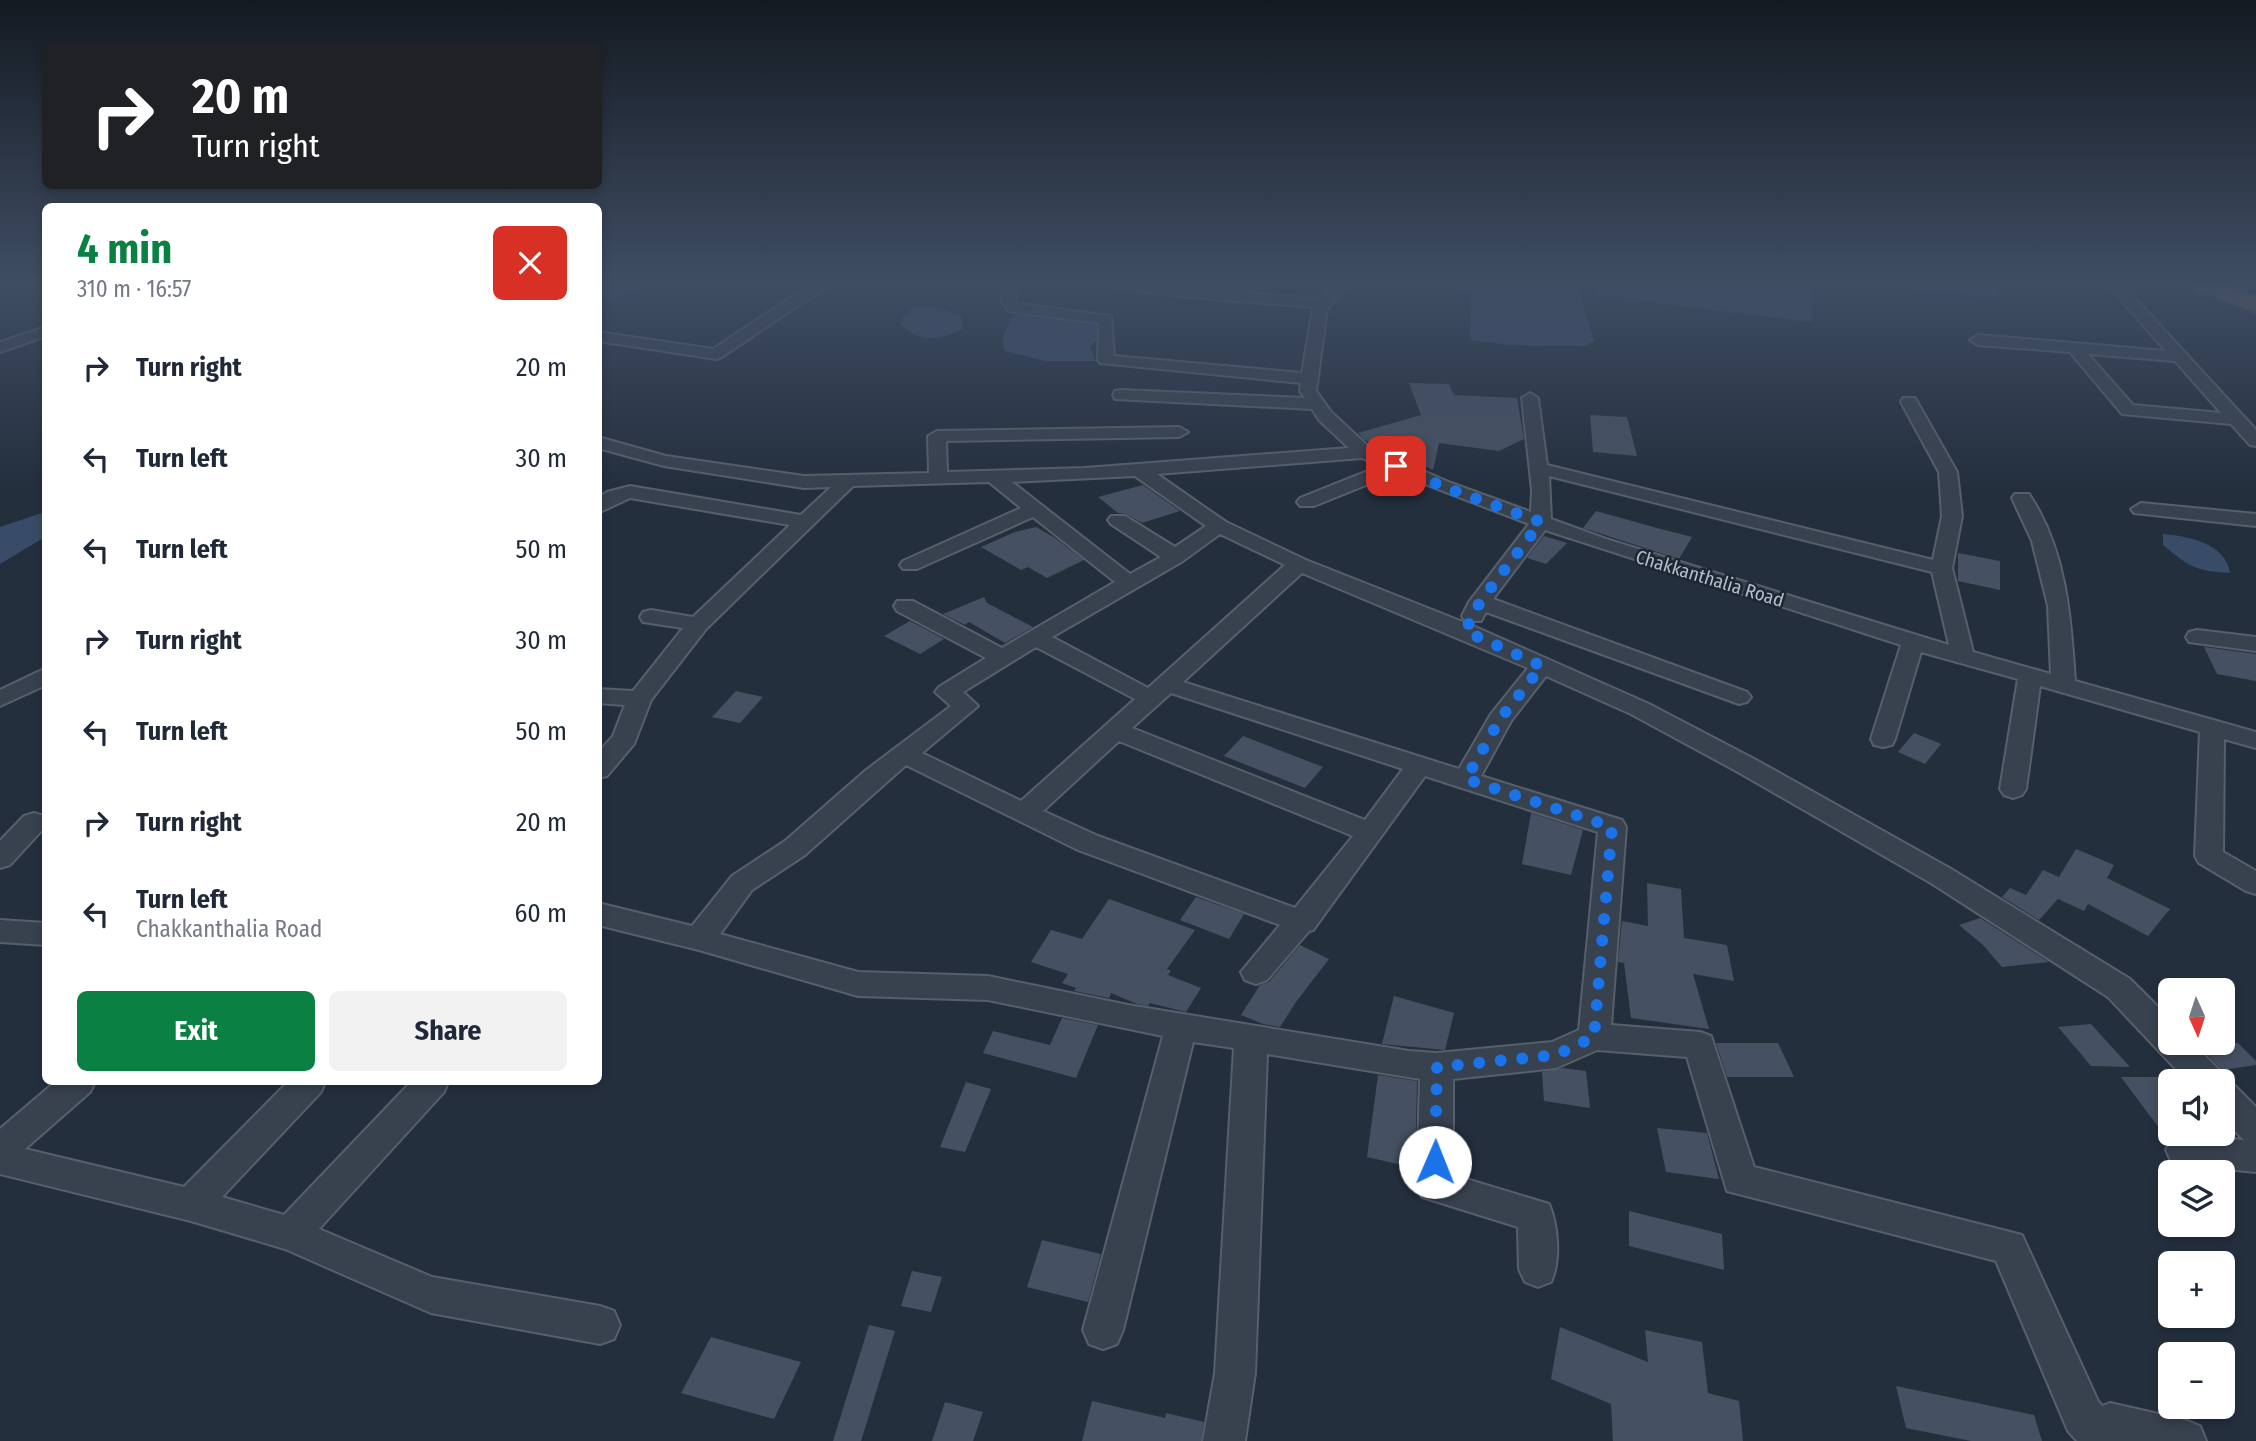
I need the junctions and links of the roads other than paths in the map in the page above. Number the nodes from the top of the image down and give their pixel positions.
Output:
1 (699, 351) edge
2 (720, 351) edge
3 (1106, 351) edge
4 (1314, 351) edge
5 (2078, 351) edge
6 (2114, 351) edge
7 (2177, 351) edge
8 (2182, 357) junction
9 (1310, 379) junction
10 (1121, 395) dead end
11 (1530, 398) dead end
12 (1909, 402) dead end
13 (1317, 404) junction
14 (2237, 419) junction
15 (1179, 432) dead end
16 (2256, 441) edge
17 (602, 443) edge
18 (1364, 452) junction
19 (1396, 466) junction
20 (1538, 468) junction
21 (1138, 469) junction
22 (993, 476) junction
23 (938, 478) junction
24 (847, 482) junction
25 (2022, 498) dead end
26 (1307, 502) dead end
27 (602, 504) edge
28 (1036, 508) junction
29 (2141, 509) dead end
30 (1118, 520) dead end
31 (2256, 520) edge
32 (806, 522) junction
33 (1541, 522) junction
34 (1219, 526) junction
35 (1176, 557) junction
36 (1299, 564) junction
37 (910, 565) dead end
38 (1942, 568) junction
39 (1129, 583) junction
40 (1480, 602) junction
41 (905, 606) dead end
42 (651, 617) dead end
43 (698, 624) junction
44 (1465, 631) junction
45 (2197, 637) dead end
46 (1037, 638) junction
47 (1913, 642) junction
48 (2256, 644) edge
49 (1963, 656) junction
50 (1002, 657) junction
51 (1542, 666) junction
52 (2030, 676) junction
53 (42, 677) edge
54 (2063, 685) junction
55 (1158, 691) junction
56 (602, 696) edge
57 (1739, 697) dead end
58 (0, 699) edge
59 (639, 699) junction
60 (2212, 728) junction
61 (1114, 730) junction
62 (1883, 739) dead end
63 (2256, 740) edge
64 (904, 754) junction
65 (602, 765) edge
66 (1419, 765) junction
67 (1466, 779) junction
68 (2013, 789) dead end
69 (1024, 813) junction
70 (34, 822) dead end
71 (1371, 833) junction
72 (0, 858) edge
73 (2256, 884) edge
74 (602, 915) edge
75 (1303, 922) junction
76 (0, 931) edge
77 (42, 934) edge
78 (699, 939) junction
79 (1256, 972) dead end
80 (1181, 1027) junction
81 (2158, 1028) edge
82 (1594, 1037) junction
83 (1251, 1038) junction
84 (2183, 1055) edge
85 (1437, 1067) junction
86 (2197, 1069) edge
87 (75, 1085) edge
88 (306, 1085) edge
89 (429, 1085) edge
90 (2235, 1108) edge
91 (2256, 1130) edge
92 (0, 1150) edge
93 (2183, 1150) dead end
94 (2256, 1157) edge
95 (0, 1160) edge
96 (191, 1205) junction
97 (290, 1234) junction
98 (1538, 1269) dead end
99 (600, 1325) dead end
100 (1103, 1330) dead end
101 (2100, 1439) edge
102 (1224, 1441) edge
103 (2185, 1441) edge

1 - 2 street
3 - 9 street
4 - 9 street, Chakkanthalia Road
5 - 14 street
6 - 8 street
7 - 8 street
8 - 14 street
9 - 13 street, Chakkanthalia Road
10 - 13 street
11 - 20 street
12 - 38 street
13 - 18 street, Chakkanthalia Road
14 - 16 street
15 - 23 street
17 - 24 street
18 - 19 street, Chakkanthalia Road
18 - 21 street
19 - 26 street
19 - 33 street, Chakkanthalia Road
20 - 33 street
20 - 38 street
21 - 22 street
21 - 34 street
22 - 23 street
22 - 28 street
23 - 24 street
24 - 32 street
25 - 54 street
27 - 32 street
28 - 37 street
28 - 39 street
29 - 31 street
30 - 35 street
32 - 43 street
33 - 40 street
33 - 47 street, Chakkanthalia Road
34 - 35 street
34 - 36 street
35 - 39 street
36 - 44 street
36 - 55 street
38 - 49 street
39 - 46 street
40 - 44 street
40 - 57 street
41 - 50 street
42 - 43 street
43 - 59 street
44 - 51 street
45 - 48 street
46 - 50 street
46 - 55 street
47 - 49 street, Chakkanthalia Road
47 - 62 street
49 - 52 street, Chakkanthalia Road
50 - 64 street
51 - 67 street
51 - 81 street
52 - 54 street, Chakkanthalia Road
52 - 68 street
53 - 58 street
54 - 60 street, Chakkanthalia Road
55 - 61 street
55 - 66 street
56 - 59 street
59 - 65 street
60 - 63 street, Chakkanthalia Road
60 - 73 street
61 - 69 street
61 - 71 street
64 - 69 street
64 - 78 street
66 - 67 street
66 - 71 street
67 - 82 street
69 - 75 street
70 - 72 street
71 - 75 street
74 - 78 street
75 - 79 street
76 - 77 street
78 - 80 street
80 - 83 street
80 - 100 street
82 - 85 street
82 - 101 street
83 - 85 street
83 - 102 street
84 - 86 street
85 - 98 street
87 - 92 street
88 - 96 street
89 - 97 street
90 - 91 street
93 - 94 street
95 - 96 street
96 - 97 street
97 - 99 street
101 - 103 street

